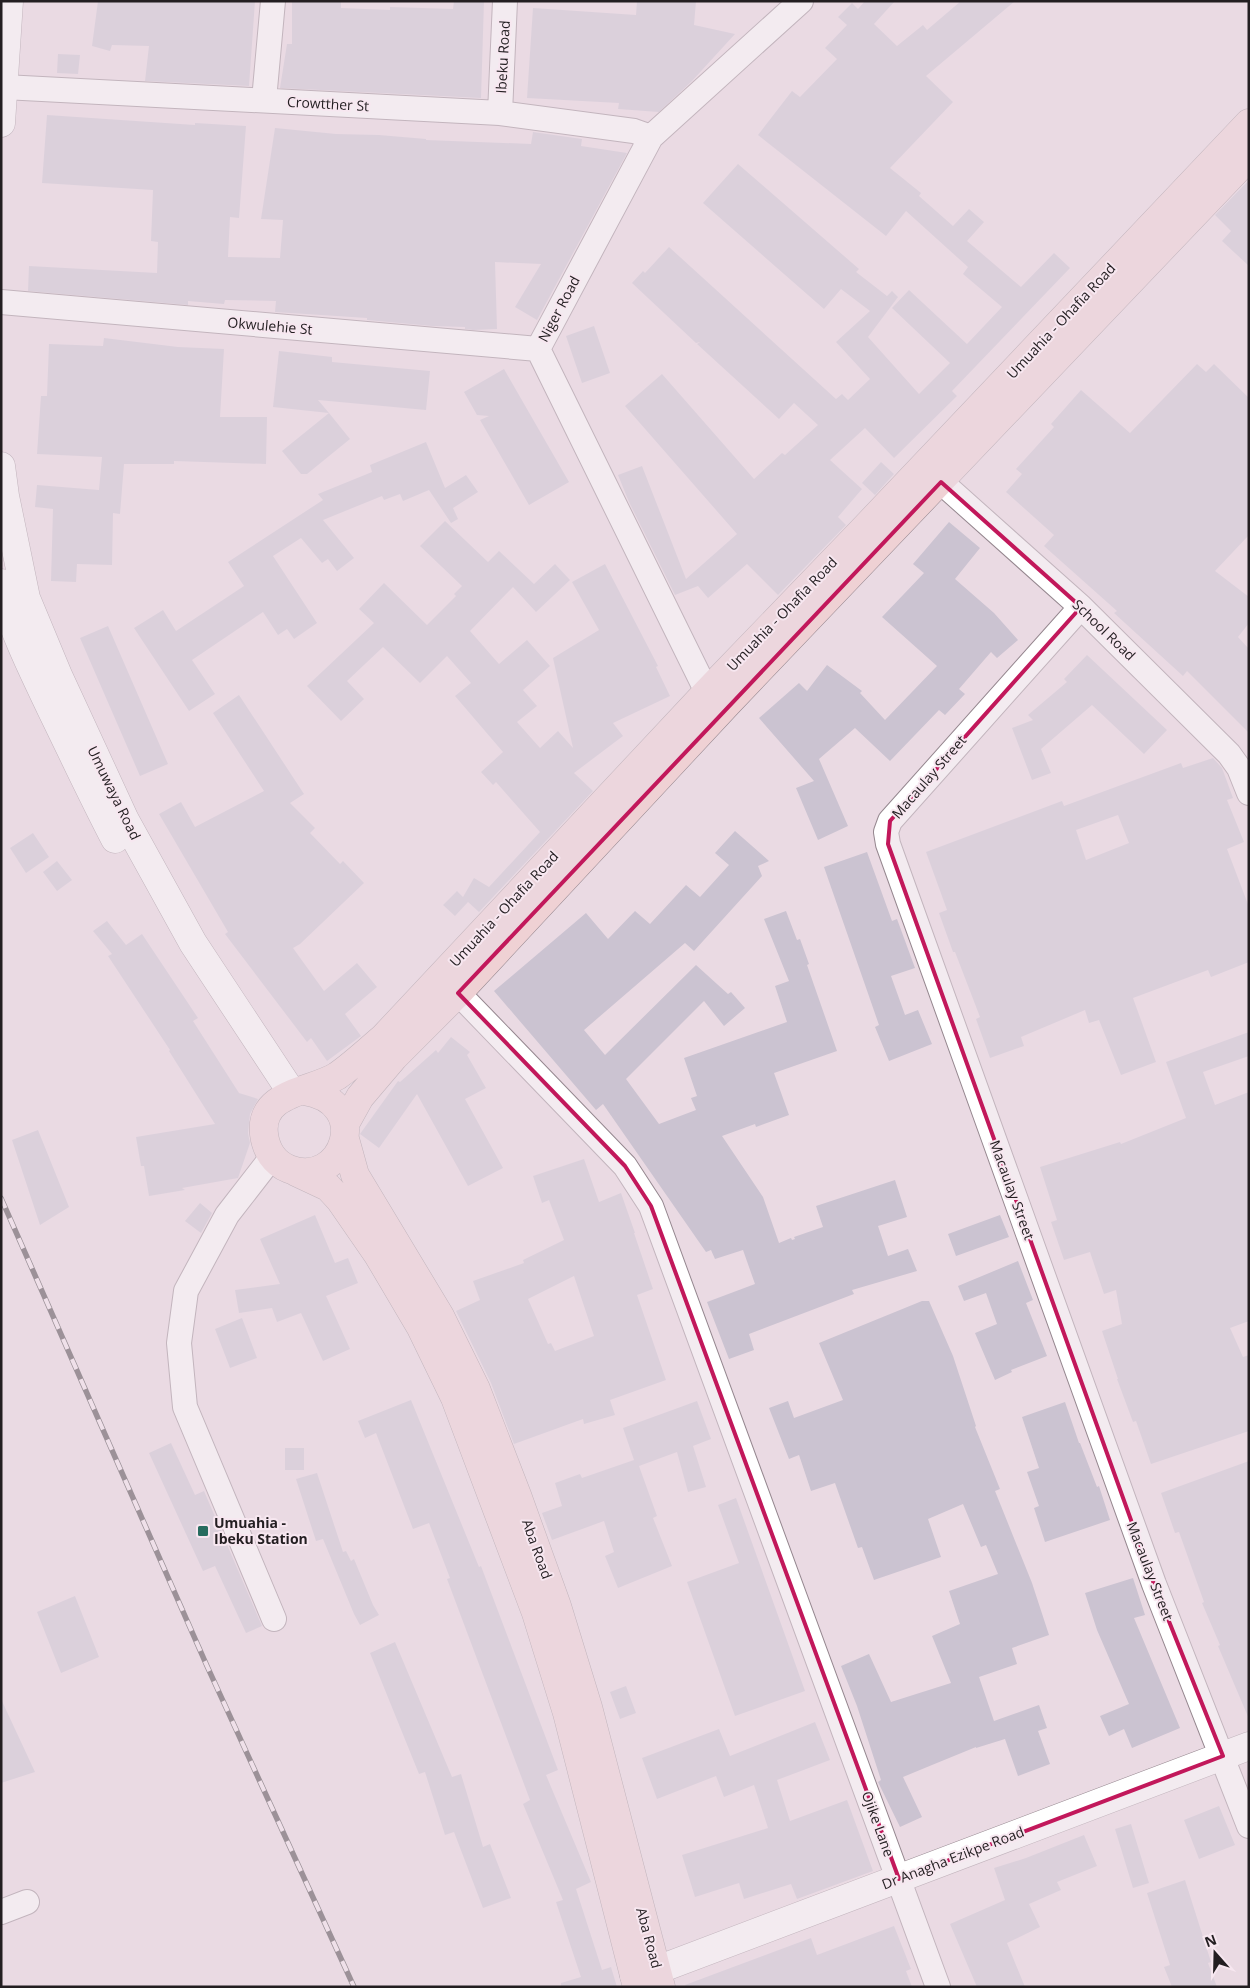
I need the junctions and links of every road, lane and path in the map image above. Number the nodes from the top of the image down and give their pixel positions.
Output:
1 (10, 1) edge
2 (273, 1) edge
3 (506, 1) edge
4 (801, 1) edge
5 (4, 87) junction
6 (264, 100) junction
7 (500, 113) junction
8 (1249, 122) edge
9 (1, 123) edge
10 (651, 137) junction
11 (1249, 158) edge
12 (1, 302) edge
13 (538, 349) junction
14 (1, 466) edge
15 (940, 482) junction
16 (1, 583) edge
17 (1081, 607) junction
18 (707, 692) junction
19 (1249, 793) edge
20 (458, 993) junction
21 (291, 1095) junction
22 (345, 1131) junction
23 (272, 1157) junction
24 (296, 1172) junction
25 (274, 1618) dead end
26 (1249, 1746) edge
27 (1223, 1756) junction
28 (1249, 1826) edge
29 (899, 1879) junction
30 (27, 1902) dead end
31 (1, 1912) edge
32 (647, 1980) edge
33 (938, 1987) edge

1 - 5 street
2 - 6 street
3 - 7 street, Ibeku Road
4 - 10 street, Niger Road
5 - 6 street, Crowtther St
5 - 9 street
6 - 7 street, Crowtther St
7 - 10 street, Crowtther St
8 - 18 main road, Umuahia - Ohafia Road
10 - 13 street, Niger Road
11 - 15 main road, Umuahia - Ohafia Road
12 - 13 street, Okwulehie St
13 - 18 street, Niger Road
14 - 21 street, Umuwaya Road
15 - 17 street, School Road
15 - 20 main road, Umuahia - Ohafia Road
16 - 21 street, Umuwaya Road
17 - 19 street, School Road
17 - 27 street, Macaulay Street
18 - 21 main road, Umuahia - Ohafia Road
20 - 22 main road, Umuahia - Ohafia Road
20 - 29 street, Ojike Lane
21 - 22 main road
21 - 23 main road
22 - 24 main road
22 - 32 main road, Aba Road
23 - 24 main road
23 - 25 street
24 - 32 main road, Aba Road
26 - 27 street, Dr Anagha Ezikpe Road
27 - 28 street, Macaulay Street
27 - 29 street, Dr Anagha Ezikpe Road
29 - 32 street, Dr Anagha Ezikpe Road
29 - 33 street, Ojike Lane
30 - 31 street

